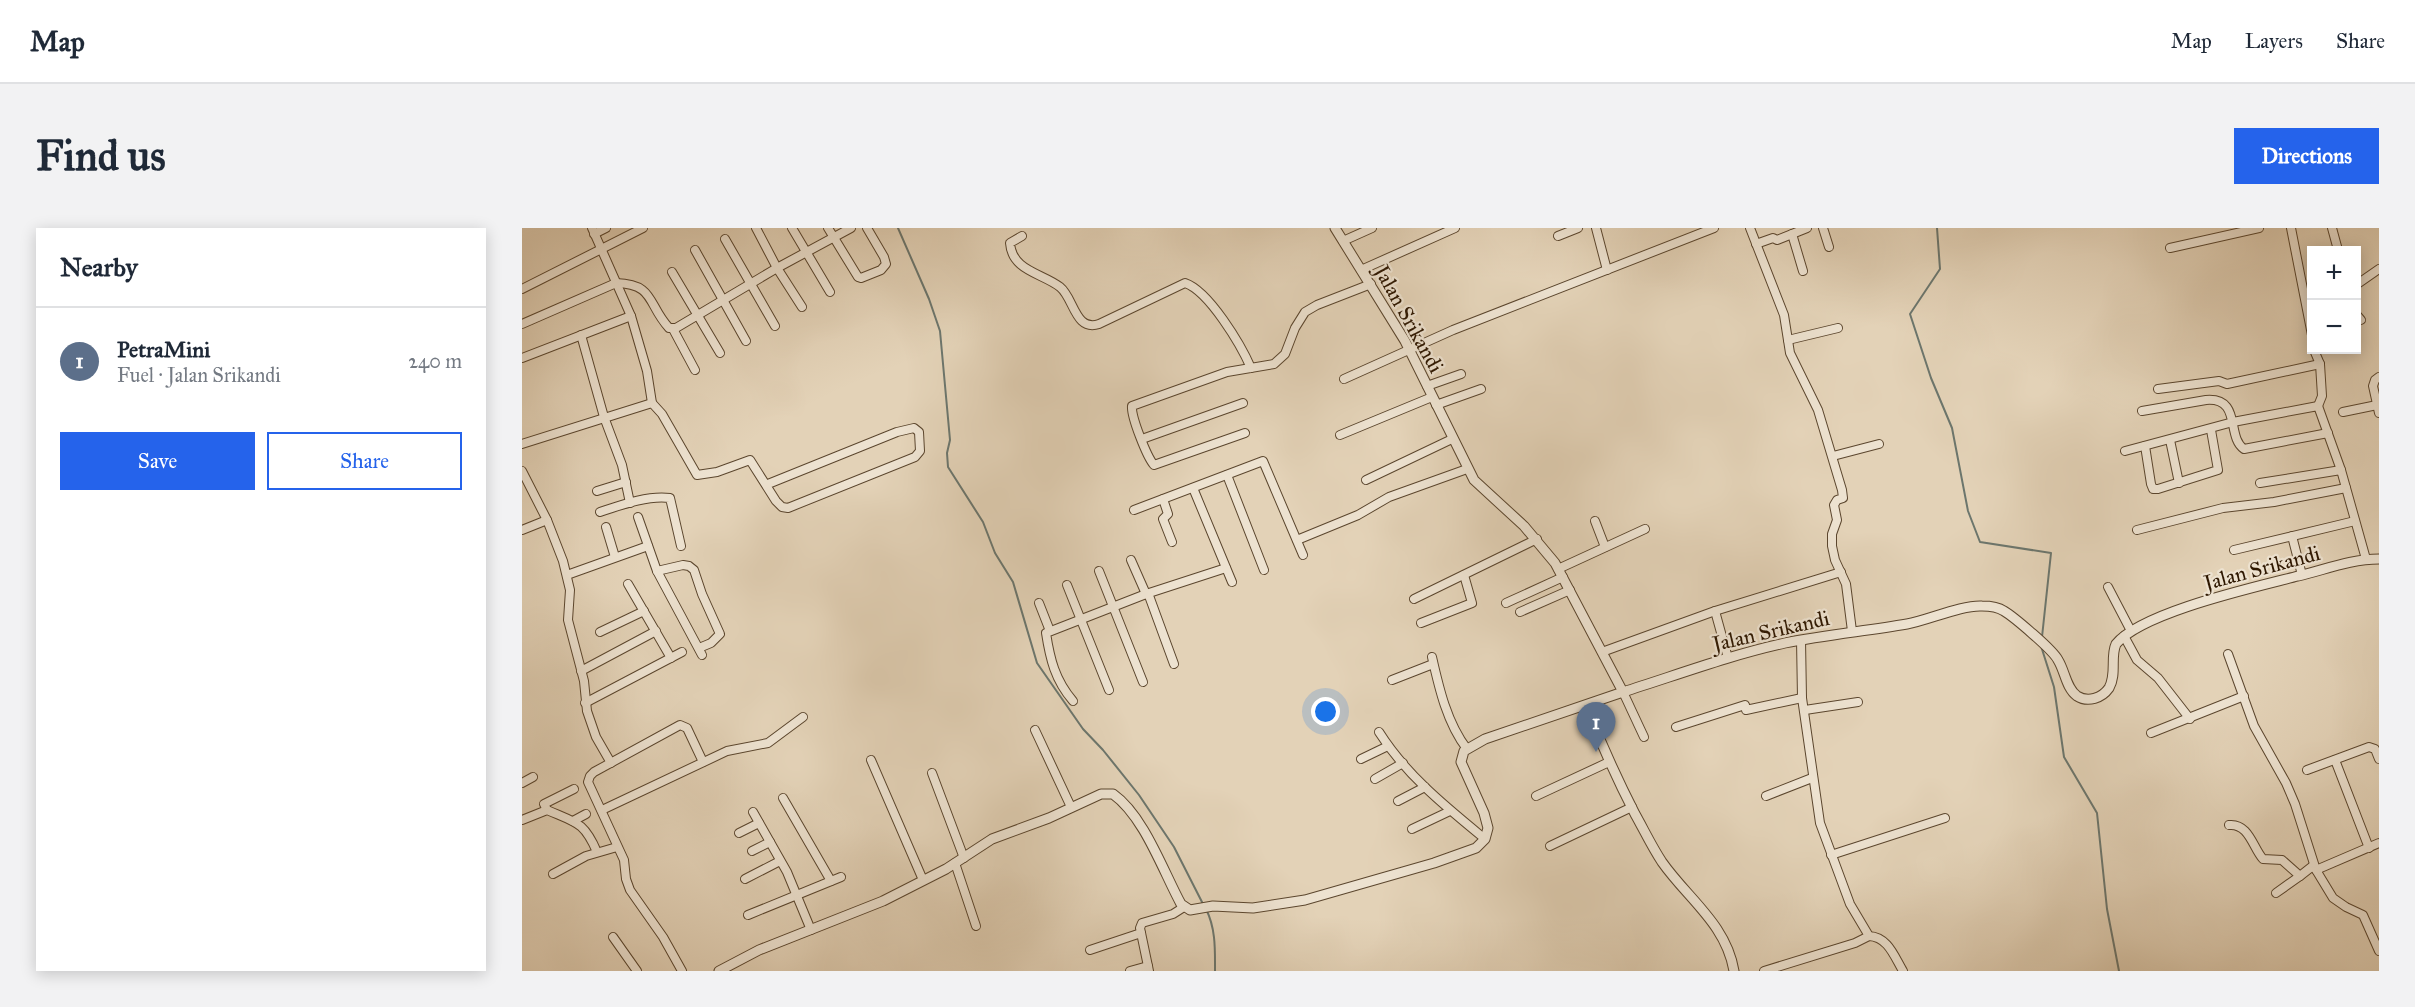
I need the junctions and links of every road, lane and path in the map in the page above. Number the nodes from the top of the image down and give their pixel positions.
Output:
1 (606, 228) edge
2 (643, 228) edge
3 (756, 228) edge
4 (792, 228) edge
5 (828, 228) edge
6 (851, 228) edge
7 (867, 228) edge
8 (1335, 228) edge
9 (1372, 228) edge
10 (1455, 228) edge
11 (1578, 228) edge
12 (1596, 228) edge
13 (1714, 228) edge
14 (1750, 228) edge
15 (1807, 228) edge
16 (1823, 228) edge
17 (2259, 228) edge
18 (2291, 228) edge
19 (2332, 228) edge
20 (2241, 230) edge
21 (593, 231) edge
22 (1696, 231) edge
23 (1792, 234) junction
24 (1022, 236) dead end
25 (1558, 236) dead end
26 (832, 238) junction
27 (725, 239) dead end
28 (1343, 241) junction
29 (1756, 244) junction
30 (2337, 246) edge
31 (1829, 247) dead end
32 (2170, 248) dead end
33 (600, 249) junction
34 (695, 250) dead end
35 (807, 252) junction
36 (777, 268) junction
37 (2379, 269) edge
38 (1361, 270) junction
39 (1608, 270) junction
40 (1803, 271) dead end
41 (672, 272) dead end
42 (2361, 282) edge
43 (616, 283) junction
44 (752, 284) junction
45 (1371, 284) junction
46 (522, 289) edge
47 (830, 292) dead end
48 (723, 300) junction
49 (802, 307) dead end
50 (2307, 310) edge
51 (631, 316) junction
52 (697, 316) junction
53 (522, 324) edge
54 (775, 326) dead end
55 (1839, 328) dead end
56 (673, 329) junction
57 (581, 335) junction
58 (1788, 340) junction
59 (746, 341) dead end
60 (1409, 350) junction
61 (720, 353) dead end
62 (2316, 354) edge
63 (522, 358) edge
64 (2320, 364) junction
65 (1251, 368) junction
66 (695, 370) dead end
67 (1461, 374) dead end
68 (2379, 378) edge
69 (1344, 379) dead end
70 (1427, 386) junction
71 (1480, 389) dead end
72 (2158, 389) dead end
73 (1434, 401) junction
74 (652, 403) junction
75 (1244, 403) dead end
76 (2319, 406) junction
77 (2378, 409) edge
78 (2142, 411) dead end
79 (2343, 412) dead end
80 (604, 417) junction
81 (2234, 422) junction
82 (2211, 430) junction
83 (1245, 433) dead end
84 (2328, 433) junction
85 (1340, 435) dead end
86 (1142, 439) junction
87 (1452, 440) junction
88 (2170, 440) junction
89 (522, 444) edge
90 (1879, 444) dead end
91 (2145, 446) junction
92 (2124, 451) dead end
93 (1833, 456) junction
94 (1467, 469) junction
95 (2341, 470) junction
96 (522, 471) edge
97 (1227, 475) junction
98 (1365, 480) dead end
99 (626, 482) junction
100 (2179, 483) junction
101 (2260, 483) dead end
102 (768, 484) junction
103 (1193, 488) junction
104 (2346, 488) junction
105 (597, 491) dead end
106 (1163, 499) junction
107 (630, 503) junction
108 (1134, 510) dead end
109 (600, 512) dead end
110 (638, 518) dead end
111 (547, 520) junction
112 (1595, 521) dead end
113 (2355, 521) junction
114 (606, 527) dead end
115 (1645, 529) dead end
116 (522, 530) edge
117 (2137, 530) dead end
118 (2292, 536) junction
119 (1537, 539) junction
120 (1297, 540) junction
121 (1172, 542) dead end
122 (648, 546) junction
123 (681, 546) dead end
124 (1605, 547) junction
125 (2234, 550) dead end
126 (1303, 555) dead end
127 (615, 557) junction
128 (2366, 559) junction
129 (2379, 559) edge
130 (1131, 560) dead end
131 (1226, 568) junction
132 (1264, 570) dead end
133 (657, 571) junction
134 (1100, 571) dead end
135 (1841, 572) junction
136 (1561, 573) junction
137 (567, 575) junction
138 (1464, 575) junction
139 (2302, 575) junction
140 (1232, 582) dead end
141 (628, 584) dead end
142 (1067, 585) dead end
143 (2108, 587) dead end
144 (1570, 590) junction
145 (1147, 593) junction
146 (1414, 599) dead end
147 (1039, 603) dead end
148 (1506, 603) dead end
149 (1114, 606) junction
150 (644, 611) junction
151 (1715, 611) junction
152 (1520, 612) dead end
153 (1081, 619) junction
154 (1421, 623) dead end
155 (656, 631) junction
156 (1050, 631) junction
157 (1852, 631) junction
158 (600, 632) dead end
159 (2128, 633) junction
160 (1801, 640) junction
161 (682, 652) dead end
162 (1602, 652) junction
163 (2228, 654) dead end
164 (671, 658) junction
165 (1728, 658) junction
166 (1174, 664) dead end
167 (581, 671) junction
168 (1392, 680) dead end
169 (1143, 682) dead end
170 (1109, 690) dead end
171 (1623, 692) junction
172 (2244, 696) junction
173 (1802, 698) junction
174 (1073, 700) dead end
175 (1858, 702) dead end
176 (585, 703) junction
177 (1586, 706) junction
178 (1804, 710) junction
179 (803, 717) dead end
180 (2190, 719) junction
181 (1676, 726) dead end
182 (1035, 730) dead end
183 (1379, 732) dead end
184 (2151, 733) dead end
185 (1644, 736) dead end
186 (1388, 746) junction
187 (1467, 749) junction
188 (1361, 759) dead end
189 (2379, 759) edge
190 (871, 760) dead end
191 (2334, 760) junction
192 (703, 762) junction
193 (1609, 762) junction
194 (611, 763) junction
195 (1403, 763) junction
196 (2307, 770) dead end
197 (932, 773) dead end
198 (533, 777) dead end
199 (1374, 778) dead end
200 (1812, 778) junction
201 (522, 783) edge
202 (1425, 787) junction
203 (574, 789) dead end
204 (1536, 796) dead end
205 (1766, 796) dead end
206 (783, 798) dead end
207 (1398, 801) dead end
208 (1071, 807) junction
209 (1632, 807) junction
210 (547, 810) junction
211 (602, 810) junction
212 (1450, 811) junction
213 (753, 812) dead end
214 (586, 814) dead end
215 (1945, 818) dead end
216 (522, 820) edge
217 (573, 821) junction
218 (759, 823) junction
219 (2229, 825) dead end
220 (1412, 829) dead end
221 (739, 832) dead end
222 (1485, 839) junction
223 (770, 842) junction
224 (2379, 843) edge
225 (1550, 846) dead end
226 (617, 847) junction
227 (2369, 848) junction
228 (752, 851) dead end
229 (597, 852) junction
230 (1831, 855) junction
231 (964, 858) junction
232 (780, 861) junction
233 (955, 863) junction
234 (2315, 868) junction
235 (554, 874) dead end
236 (2300, 876) junction
237 (841, 878) dead end
238 (745, 879) dead end
239 (923, 880) junction
240 (831, 881) junction
241 (2276, 893) dead end
242 (798, 895) junction
243 (1184, 907) junction
244 (748, 915) dead end
245 (976, 926) dead end
246 (811, 930) junction
247 (1141, 933) junction
248 (1869, 936) junction
249 (613, 937) dead end
250 (1090, 950) dead end
251 (2379, 951) edge
252 (1148, 968) edge
253 (637, 971) edge
254 (682, 971) edge
255 (719, 971) edge
256 (1130, 971) edge
257 (1734, 971) edge
258 (1764, 971) edge
259 (1903, 971) edge

1 - 21 street
2 - 33 street
3 - 36 street
4 - 35 street
5 - 26 street
6 - 26 street
7 - 26 street
8 - 28 street, Jalan Srikandi
9 - 28 street
10 - 38 street
11 - 25 street
12 - 39 street
13 - 22 street
14 - 29 street
15 - 23 street
16 - 31 street
17 - 20 street
18 - 50 street
19 - 30 street
20 - 32 street
21 - 33 street
22 - 39 street
23 - 29 street
23 - 40 street
24 - 65 street
26 - 35 street
27 - 44 street
28 - 38 street, Jalan Srikandi
29 - 58 street
33 - 43 street
33 - 46 street
34 - 48 street
35 - 36 street
35 - 47 street
36 - 44 street
36 - 49 street
37 - 42 street
38 - 45 street, Jalan Srikandi
39 - 60 street
41 - 52 street
43 - 51 street
43 - 53 street
43 - 56 street
44 - 48 street
44 - 54 street
45 - 60 street, Jalan Srikandi
45 - 65 street
48 - 52 street
48 - 59 street
51 - 57 street
51 - 74 street
52 - 56 street
52 - 61 street
55 - 58 street
56 - 66 street
57 - 63 street
57 - 80 street
58 - 93 street
60 - 69 street
60 - 70 street, Jalan Srikandi
62 - 64 street
64 - 72 street
64 - 76 street
65 - 86 street
67 - 70 street
68 - 77 street
70 - 73 street, Jalan Srikandi
71 - 73 street
73 - 85 street
73 - 87 street, Jalan Srikandi
74 - 80 street
74 - 102 street
75 - 86 street
76 - 81 street
76 - 84 street
77 - 79 street
78 - 81 street
80 - 89 street
80 - 99 street
81 - 82 street
81 - 84 street
82 - 88 street
82 - 100 street
83 - 86 street
84 - 95 street
87 - 94 street, Jalan Srikandi
87 - 98 street
88 - 91 street
88 - 100 street
90 - 93 street
91 - 92 street
91 - 100 street
93 - 135 street
94 - 119 street, Jalan Srikandi
94 - 120 street
95 - 101 street
95 - 104 street
96 - 111 street
97 - 103 street
97 - 120 street
97 - 132 street
99 - 105 street
99 - 107 street
102 - 102 street
103 - 106 street
103 - 131 street
104 - 113 street
104 - 117 street
106 - 108 street
106 - 121 street
107 - 109 street
107 - 123 street
110 - 122 street
111 - 116 street
111 - 137 street
112 - 124 street
113 - 118 street
113 - 128 street
114 - 127 street
115 - 124 street
118 - 125 street
118 - 139 street
119 - 136 street, Jalan Srikandi
119 - 138 street
120 - 126 street
122 - 127 street
122 - 133 street
124 - 136 street
127 - 137 street
128 - 129 street, Jalan Srikandi
128 - 139 street, Jalan Srikandi
130 - 145 street
131 - 140 street
131 - 145 street
133 - 133 street
134 - 149 street
135 - 151 street
135 - 157 street
136 - 144 street, Jalan Srikandi
136 - 148 street
137 - 167 street
138 - 146 street
138 - 154 street
139 - 159 street, Jalan Srikandi
141 - 150 street
142 - 153 street
143 - 159 street
144 - 152 street
144 - 162 street, Jalan Srikandi
145 - 149 street
145 - 166 street
147 - 156 street
149 - 153 street
149 - 169 street
150 - 155 street
150 - 158 street
151 - 162 street
151 - 165 street
153 - 156 street
153 - 170 street
155 - 164 street
155 - 167 street
156 - 174 street
157 - 159 street, Jalan Srikandi
157 - 160 street, Jalan Srikandi
159 - 180 street
160 - 165 street, Jalan Srikandi
160 - 173 street
161 - 164 street
162 - 171 street, Jalan Srikandi
163 - 172 street
164 - 176 street
165 - 171 street, Jalan Srikandi
167 - 176 street
168 - 187 street
171 - 177 street
171 - 185 street
172 - 180 street
172 - 234 street
173 - 178 street
173 - 181 street
175 - 178 street
176 - 194 street
177 - 187 street
177 - 193 street
178 - 200 street
179 - 192 street
180 - 184 street
182 - 208 street
183 - 186 street
186 - 188 street
186 - 195 street
187 - 222 street
189 - 191 street
190 - 239 street
191 - 196 street
191 - 227 street
192 - 194 street
192 - 211 street
193 - 204 street
193 - 209 street
194 - 211 street
195 - 199 street
195 - 202 street
197 - 231 street
198 - 201 street
200 - 205 street
200 - 230 street
202 - 207 street
202 - 212 street
203 - 210 street
206 - 240 street
208 - 231 street
208 - 243 street
209 - 225 street
209 - 257 street
210 - 216 street
210 - 217 street
211 - 226 street
212 - 220 street
212 - 222 street
213 - 218 street
214 - 217 street
215 - 230 street
217 - 229 street
218 - 221 street
218 - 223 street
219 - 236 street
222 - 243 street
223 - 228 street
223 - 232 street
224 - 227 street
226 - 229 street
226 - 254 street
227 - 234 street
229 - 235 street
230 - 248 street
231 - 233 street
232 - 238 street
232 - 242 street
233 - 239 street
233 - 245 street
234 - 236 street
234 - 251 street
236 - 241 street
237 - 240 street
239 - 246 street
240 - 242 street
242 - 244 street
242 - 246 street
243 - 247 street
246 - 255 street
247 - 250 street
247 - 252 street
248 - 258 street
248 - 259 street
249 - 253 street
252 - 256 street

